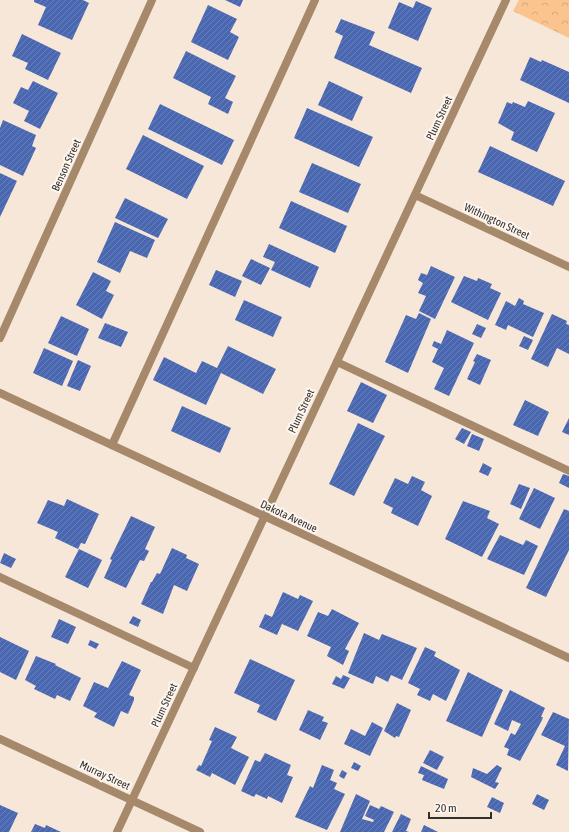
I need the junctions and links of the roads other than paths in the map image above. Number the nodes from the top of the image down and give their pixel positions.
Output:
1 (152, 0) edge
2 (315, 0) edge
3 (506, 0) edge
4 (415, 195) junction
5 (569, 267) edge
6 (0, 338) edge
7 (337, 362) junction
8 (0, 393) edge
9 (112, 445) junction
10 (569, 471) edge
11 (264, 516) junction
12 (0, 577) edge
13 (569, 658) edge
14 (194, 668) junction
15 (0, 739) edge
16 (132, 800) junction
17 (117, 832) edge
18 (200, 832) edge

1 - 6 street, Benson Street
2 - 9 street
3 - 4 street, Plum Street
4 - 5 street, Withington Street
4 - 7 street, Plum Street
7 - 10 street
7 - 11 street, Plum Street
8 - 9 street, Dakota Avenue
9 - 11 street, Dakota Avenue
11 - 13 street, Dakota Avenue
11 - 14 street, Plum Street
12 - 14 street
14 - 16 street, Plum Street
15 - 16 street, Murray Street
16 - 17 street, Plum Street
16 - 18 street, Murray Street

